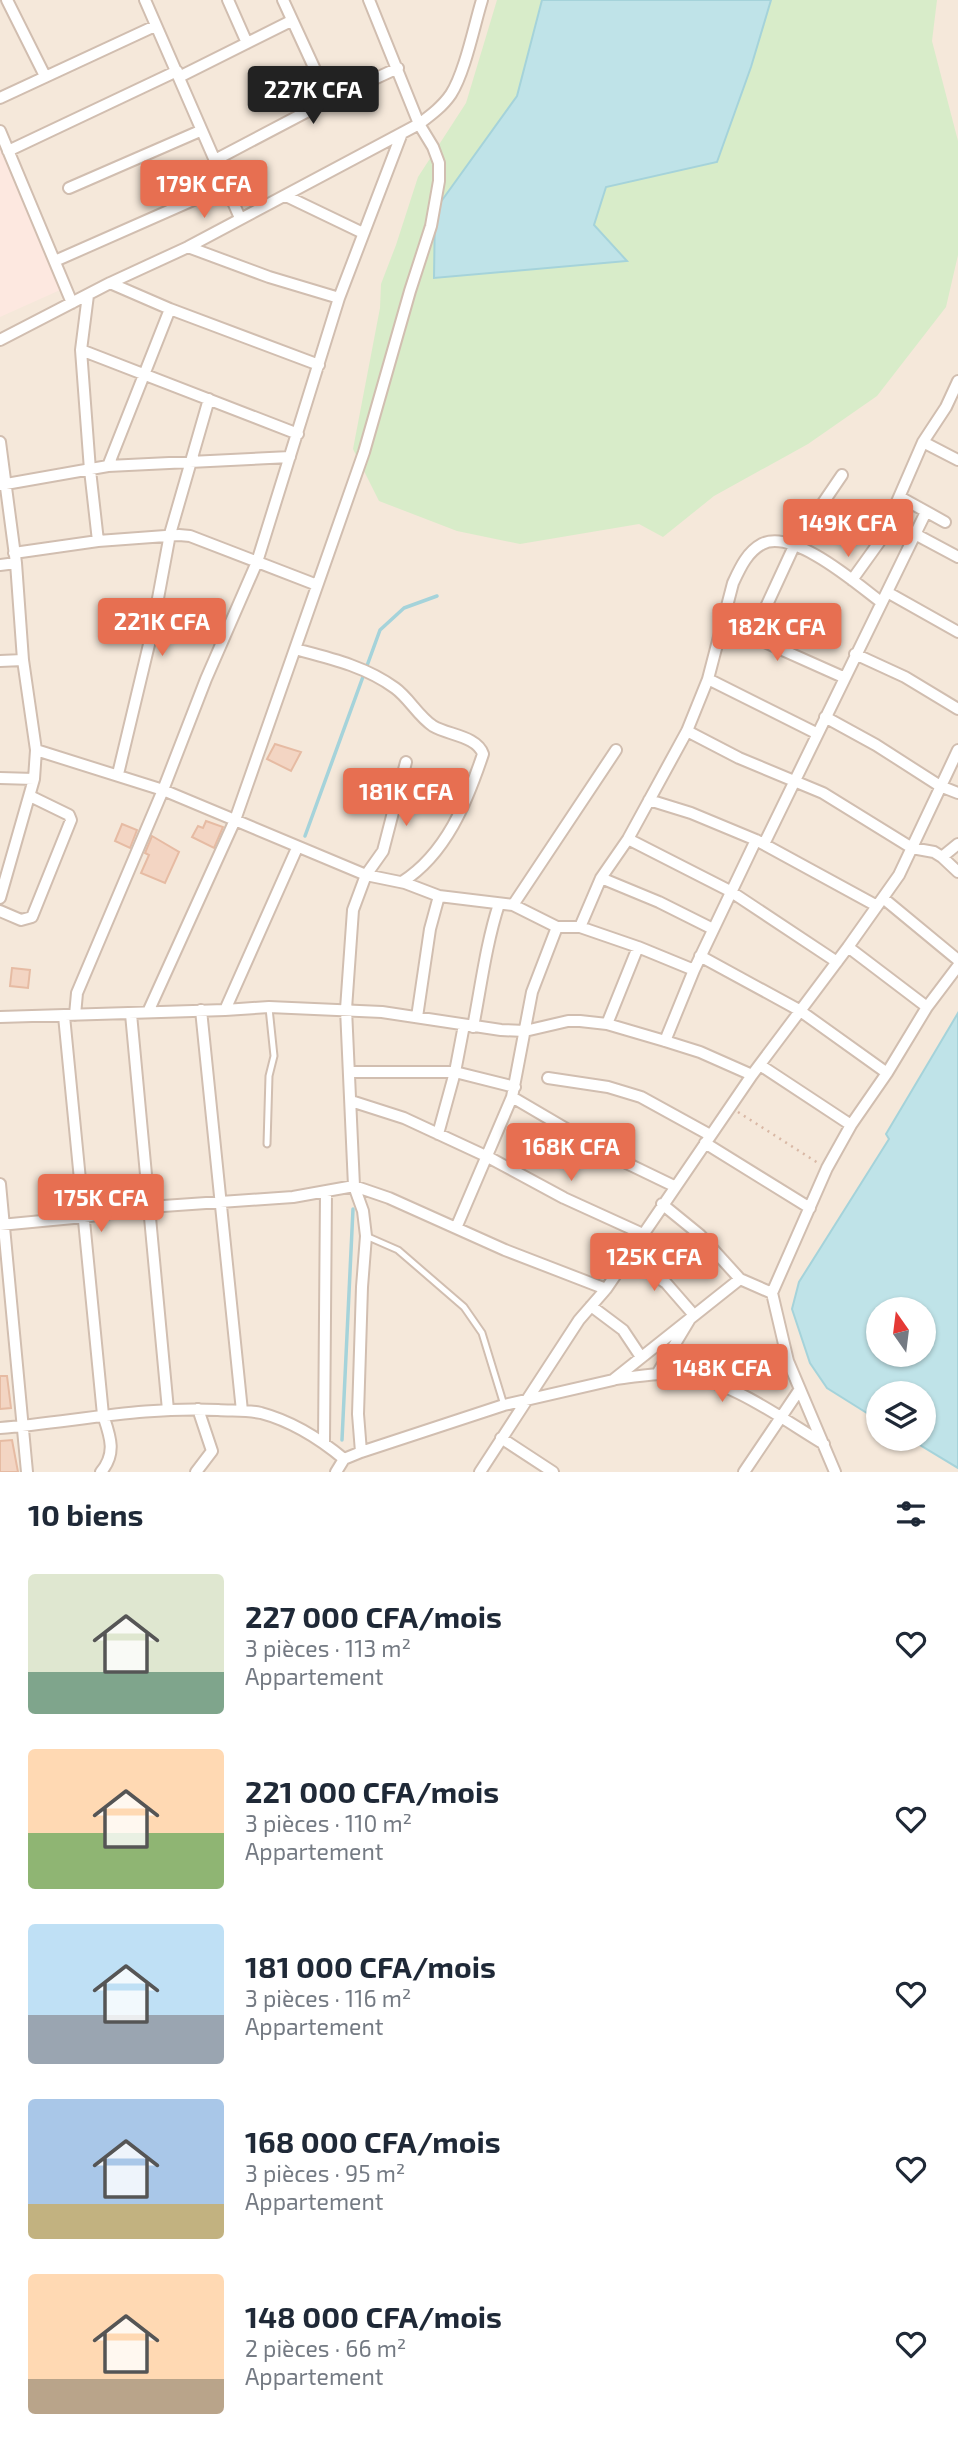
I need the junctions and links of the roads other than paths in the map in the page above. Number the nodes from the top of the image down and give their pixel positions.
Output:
1 (145, 0) edge
2 (229, 0) edge
3 (283, 0) edge
4 (383, 0) edge
5 (482, 0) edge
6 (11, 2) edge
7 (371, 4) edge
8 (291, 21) junction
9 (155, 26) junction
10 (247, 43) junction
11 (398, 68) junction
12 (178, 74) junction
13 (46, 76) junction
14 (0, 98) edge
15 (328, 100) junction
16 (419, 124) junction
17 (0, 131) edge
18 (201, 131) junction
19 (402, 134) junction
20 (8, 151) junction
21 (215, 160) junction
22 (225, 186) junction
23 (69, 188) dead end
24 (286, 196) junction
25 (240, 218) junction
26 (363, 233) junction
27 (188, 247) junction
28 (55, 261) junction
29 (110, 283) junction
30 (88, 295) junction
31 (339, 298) junction
32 (72, 303) junction
33 (170, 309) junction
34 (0, 340) edge
35 (81, 350) junction
36 (319, 365) junction
37 (144, 376) junction
38 (958, 381) edge
39 (209, 399) junction
40 (298, 434) junction
41 (0, 442) edge
42 (923, 442) junction
43 (290, 457) junction
44 (958, 460) edge
45 (191, 461) junction
46 (108, 466) junction
47 (90, 470) junction
48 (842, 475) dead end
49 (2, 484) edge
50 (900, 496) junction
51 (926, 512) junction
52 (945, 522) dead end
53 (170, 534) junction
54 (915, 534) junction
55 (98, 541) junction
56 (795, 544) junction
57 (958, 557) edge
58 (15, 558) junction
59 (257, 562) junction
60 (0, 565) edge
61 (852, 580) junction
62 (317, 585) junction
63 (884, 597) junction
64 (722, 622) junction
65 (958, 632) edge
66 (753, 635) junction
67 (295, 649) junction
68 (855, 654) junction
69 (23, 660) junction
70 (0, 661) edge
71 (844, 677) junction
72 (708, 679) junction
73 (958, 709) edge
74 (825, 717) junction
75 (687, 731) junction
76 (816, 733) junction
77 (36, 750) junction
78 (616, 750) dead end
79 (958, 750) edge
80 (407, 762) dead end
81 (118, 774) junction
82 (0, 778) edge
83 (34, 779) junction
84 (792, 782) junction
85 (940, 786) junction
86 (163, 790) junction
87 (958, 793) edge
88 (30, 796) junction
89 (649, 800) junction
90 (235, 820) junction
91 (628, 839) junction
92 (760, 842) junction
93 (958, 844) edge
94 (297, 848) junction
95 (912, 848) junction
96 (0, 853) edge
97 (14, 853) junction
98 (942, 857) junction
99 (958, 872) edge
100 (366, 875) junction
101 (601, 878) junction
102 (404, 882) junction
103 (730, 891) junction
104 (439, 896) junction
105 (0, 898) edge
106 (880, 902) junction
107 (499, 904) junction
108 (513, 905) junction
109 (0, 911) edge
110 (580, 927) junction
111 (557, 928) junction
112 (713, 929) junction
113 (638, 947) junction
114 (848, 947) junction
115 (701, 956) junction
116 (958, 960) edge
117 (836, 962) junction
118 (958, 966) edge
119 (694, 970) junction
120 (269, 1007) junction
121 (927, 1007) junction
122 (346, 1009) junction
123 (201, 1010) junction
124 (225, 1010) junction
125 (799, 1010) junction
126 (148, 1012) junction
127 (131, 1014) junction
128 (69, 1015) junction
129 (0, 1017) edge
130 (417, 1017) junction
131 (607, 1024) junction
132 (469, 1026) junction
133 (524, 1031) junction
134 (665, 1041) junction
135 (760, 1065) junction
136 (349, 1072) junction
137 (455, 1072) junction
138 (887, 1073) junction
139 (752, 1075) junction
140 (548, 1078) dead end
141 (513, 1092) junction
142 (351, 1101) junction
143 (851, 1125) junction
144 (438, 1134) junction
145 (707, 1139) junction
146 (267, 1144) dead end
147 (488, 1157) junction
148 (0, 1184) edge
149 (354, 1186) junction
150 (674, 1186) junction
151 (326, 1192) junction
152 (221, 1203) junction
153 (662, 1204) junction
154 (149, 1207) junction
155 (810, 1208) junction
156 (84, 1217) junction
157 (2, 1225) edge
158 (456, 1228) junction
159 (643, 1234) junction
160 (366, 1236) junction
161 (628, 1256) junction
162 (740, 1279) junction
163 (606, 1289) junction
164 (772, 1293) junction
165 (591, 1306) junction
166 (693, 1314) junction
167 (641, 1357) junction
168 (657, 1374) junction
169 (613, 1380) junction
170 (800, 1389) junction
171 (526, 1401) junction
172 (504, 1405) junction
173 (198, 1409) junction
174 (168, 1410) junction
175 (242, 1411) junction
176 (103, 1415) junction
177 (780, 1418) junction
178 (23, 1426) junction
179 (0, 1428) edge
180 (501, 1438) junction
181 (324, 1442) junction
182 (824, 1445) junction
183 (361, 1452) junction
184 (344, 1459) junction
185 (27, 1472) edge
186 (101, 1472) edge
187 (196, 1472) edge
188 (336, 1472) edge
189 (480, 1472) edge
190 (554, 1472) edge
191 (744, 1472) edge
192 (835, 1472) edge

1 - 9 street
2 - 10 street
3 - 8 street
4 - 7 street
5 - 16 street
6 - 13 street
7 - 11 street
8 - 10 street
8 - 15 street
9 - 12 street
9 - 13 street
10 - 12 street
11 - 15 street
11 - 16 street
12 - 18 street
12 - 20 street
13 - 14 street
15 - 21 street
16 - 19 street
16 - 62 street
17 - 20 street
18 - 21 street
18 - 23 street
19 - 24 street
19 - 26 street
20 - 28 street
21 - 22 street
22 - 25 street
22 - 28 street
24 - 25 street
24 - 26 street
25 - 27 street
26 - 31 street
27 - 29 street
27 - 31 street
28 - 32 street
29 - 30 street
29 - 33 street
30 - 32 street
30 - 35 street
31 - 36 street
32 - 34 street
33 - 36 street
33 - 37 street
35 - 37 street
35 - 47 street
36 - 40 street
37 - 39 street
37 - 46 street
38 - 42 street
39 - 40 street
39 - 45 street
40 - 43 street
41 - 49 street
42 - 44 street
42 - 50 street
43 - 45 street
43 - 59 street
45 - 46 street
45 - 53 street
46 - 47 street
47 - 49 street
47 - 55 street
48 - 56 street
49 - 58 street
50 - 51 street
50 - 61 street
51 - 52 street
51 - 54 street
53 - 55 street
53 - 59 street
53 - 81 street
54 - 57 street
54 - 63 street
55 - 58 street
56 - 61 street
56 - 64 street
56 - 66 street
58 - 60 street
58 - 69 street
59 - 62 street
59 - 86 street
61 - 63 street
62 - 67 street
63 - 65 street
63 - 68 street
64 - 66 street
64 - 72 street
66 - 71 street
67 - 90 street
67 - 102 street
68 - 71 street
68 - 73 street
69 - 70 street
69 - 77 street
71 - 74 street
72 - 75 street
72 - 76 street
74 - 76 street
74 - 85 street
75 - 84 street
75 - 89 street
76 - 84 street
77 - 81 street
77 - 83 street
78 - 108 street
79 - 85 street
80 - 100 street
81 - 86 street
82 - 83 street
83 - 88 street
84 - 92 street
84 - 95 street
85 - 87 street
85 - 95 street
86 - 90 street
86 - 128 street
88 - 97 street
88 - 109 street
89 - 91 street
89 - 92 street
90 - 94 street
90 - 126 street
91 - 101 street
91 - 103 street
92 - 103 street
92 - 106 street
93 - 98 street
94 - 100 street
94 - 124 street
95 - 98 street
95 - 106 street
96 - 97 street
97 - 105 street
98 - 99 street
100 - 102 street
100 - 122 street
101 - 110 street
101 - 112 street
102 - 104 street
103 - 112 street
103 - 117 street
104 - 107 street
104 - 130 street
106 - 114 street
106 - 116 street
107 - 108 street
107 - 132 street
108 - 111 street
110 - 111 street
110 - 113 street
111 - 133 street
112 - 115 street
113 - 119 street
113 - 131 street
114 - 117 street
114 - 121 street
115 - 119 street
115 - 125 street
117 - 125 street
118 - 121 street
119 - 134 street
120 - 122 street
120 - 124 street
120 - 146 lane
121 - 138 street
122 - 130 street
122 - 136 street
123 - 124 street
123 - 126 street
123 - 152 street
125 - 135 street
125 - 138 street
126 - 127 street
127 - 128 street
127 - 154 street
128 - 129 street
128 - 156 street
130 - 132 street
131 - 133 street
131 - 134 street
132 - 133 street
132 - 137 street
133 - 141 street
134 - 139 street
135 - 139 street
135 - 143 street
136 - 137 street
136 - 142 street
137 - 141 street
137 - 144 street
138 - 143 street
139 - 145 street
140 - 145 street
141 - 147 street
141 - 150 street
142 - 144 street
142 - 149 street
143 - 155 street
144 - 147 street
145 - 150 street
145 - 155 street
147 - 158 street
147 - 159 street
148 - 157 street
149 - 151 street
149 - 158 street
149 - 160 street
150 - 153 street
151 - 152 street
151 - 181 street
152 - 154 street
152 - 175 street
153 - 159 street
153 - 162 street
154 - 156 street
154 - 174 street
155 - 164 street
156 - 157 street
156 - 176 street
157 - 178 street
158 - 163 street
159 - 161 street
160 - 172 lane
160 - 183 street
161 - 163 street
161 - 166 street
162 - 164 street
162 - 166 street
163 - 165 street
164 - 170 street
165 - 167 street
165 - 171 street
166 - 167 street
166 - 168 street
167 - 169 street
168 - 169 street
168 - 177 street
169 - 171 street
170 - 177 street
170 - 182 street
171 - 172 street
171 - 180 street
172 - 183 street
173 - 174 street
173 - 175 street
173 - 187 street
174 - 176 street
175 - 181 street
176 - 178 street
176 - 186 street
177 - 182 street
177 - 191 street
178 - 179 street
178 - 185 street
180 - 189 street
180 - 190 street
181 - 184 street
182 - 192 street
183 - 184 street
184 - 188 street

